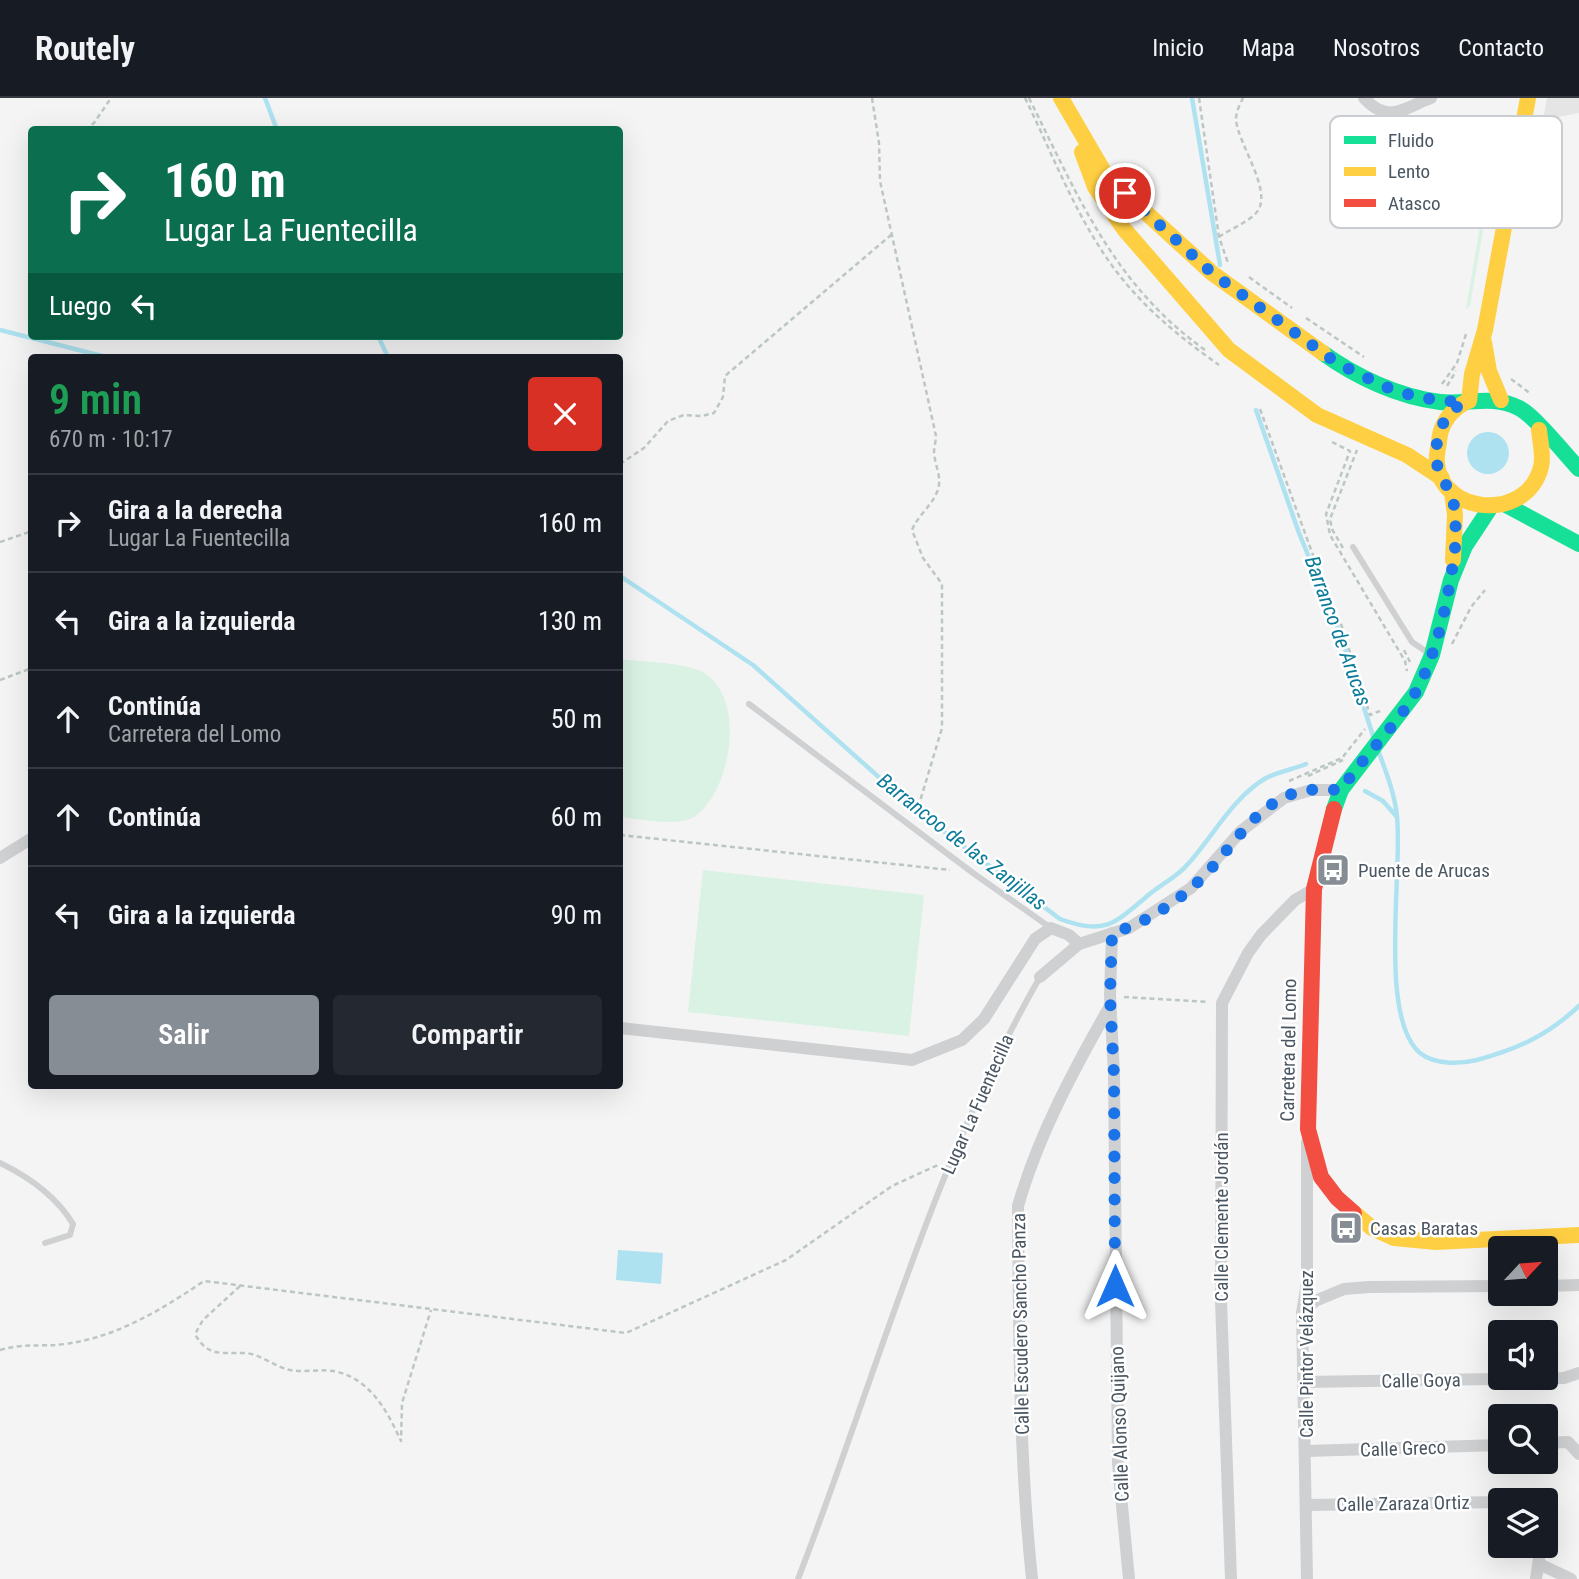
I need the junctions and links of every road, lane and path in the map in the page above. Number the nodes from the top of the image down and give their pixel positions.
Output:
1 (111, 98) edge
2 (872, 98) edge
3 (1025, 98) edge
4 (1199, 98) edge
5 (1243, 98) edge
6 (1364, 98) edge
7 (1431, 98) edge
8 (1528, 98) edge
9 (1064, 103) edge
10 (1525, 116) edge
11 (90, 126) edge
12 (1504, 228) edge
13 (893, 234) junction
14 (1219, 237) junction
15 (1228, 263) dead end
16 (1242, 274) dead end
17 (1483, 338) junction
18 (1369, 364) dead end
19 (1224, 369) dead end
20 (1437, 396) junction
21 (1501, 400) junction
22 (1466, 402) junction
23 (1261, 409) dead end
24 (1538, 429) junction
25 (1323, 437) dead end
26 (1368, 453) dead end
27 (623, 462) edge
28 (1579, 469) edge
29 (1441, 478) junction
30 (1452, 492) junction
31 (1506, 505) junction
32 (1490, 508) junction
33 (28, 532) edge
34 (0, 542) edge
35 (1579, 544) edge
36 (1353, 547) dead end
37 (1451, 580) junction
38 (1432, 655) junction
39 (28, 670) edge
40 (1407, 672) dead end
41 (0, 680) edge
42 (1408, 680) dead end
43 (749, 704) dead end
44 (1383, 714) dead end
45 (1370, 727) dead end
46 (1282, 786) dead end
47 (1341, 790) junction
48 (912, 826) junction
49 (623, 835) edge
50 (28, 840) edge
51 (0, 858) edge
52 (973, 873) junction
53 (1314, 889) junction
54 (1051, 928) junction
55 (1112, 933) junction
56 (1079, 944) junction
57 (1040, 977) joint
58 (1110, 1001) junction
59 (1222, 1003) junction
60 (623, 1028) edge
61 (1308, 1129) junction
62 (952, 1158) junction
63 (0, 1163) edge
64 (1579, 1235) edge
65 (45, 1243) dead end
66 (1579, 1285) edge
67 (240, 1286) junction
68 (1488, 1286) edge
69 (1558, 1286) edge
70 (431, 1309) junction
71 (1302, 1313) junction
72 (0, 1350) edge
73 (1579, 1373) edge
74 (1304, 1382) junction
75 (1558, 1442) edge
76 (1488, 1445) edge
77 (1306, 1451) junction
78 (1579, 1454) edge
79 (1488, 1502) edge
80 (1307, 1505) junction
81 (1540, 1558) edge
82 (1539, 1564) junction
83 (798, 1579) edge
84 (1032, 1579) edge
85 (1129, 1579) edge
86 (1231, 1579) edge
87 (1307, 1579) edge
88 (1536, 1579) edge
89 (1571, 1579) edge

1 - 11 path
2 - 13 path
3 - 19 path
4 - 14 path
5 - 14 path
6 - 7 street
8 - 10 main road
9 - 20 main road
9 - 29 main road
12 - 17 main road
13 - 27 path
13 - 48 path
14 - 15 path
16 - 18 path
17 - 21 main road
17 - 22 main road
20 - 20 path
20 - 22 main road
21 - 22 main road
21 - 24 main road
22 - 29 main road
23 - 44 path
24 - 28 main road
24 - 31 main road
25 - 40 path
26 - 42 path
29 - 30 main road
30 - 32 main road
30 - 37 main road
31 - 32 main road
31 - 35 main road
32 - 37 main road
33 - 34 path
36 - 38 lane
37 - 38 main road
38 - 47 main road, Carretera del Lomo
39 - 41 path
43 - 48 lane
45 - 46 path
47 - 53 main road, Carretera del Lomo
47 - 55 street, Lugar La Fuentecilla
48 - 52 lane
49 - 52 path
50 - 51 street
52 - 54 lane
53 - 59 street, Calle Clemente Jordán
53 - 61 main road, Carretera del Lomo
54 - 56 street
54 - 60 street
55 - 56 street, Lugar La Fuentecilla
55 - 58 street, Calle Alonso Quijano
56 - 57 street, Lugar La Fuentecilla
57 - 62 lane, Lugar La Fuentecilla
58 - 59 path
58 - 84 street, Calle Escudero Sancho Panza
58 - 85 street, Calle Alonso Quijano
59 - 86 street, Calle Clemente Jordán
61 - 64 main road, Carretera del Lomo
61 - 71 street, Calle Pintor Velázquez
62 - 70 path
62 - 83 lane, Lugar La Fuentecilla
63 - 65 lane
66 - 69 street
67 - 70 path
67 - 70 path
67 - 72 path
68 - 71 street
71 - 74 street, Calle Pintor Velázquez
73 - 74 street, Calle Goya
74 - 77 street, Calle Pintor Velázquez
75 - 78 street
76 - 77 street, Calle Greco
77 - 80 street, Calle Pintor Velázquez
79 - 80 street, Calle Zaraza Ortiz
80 - 87 street, Calle Pintor Velázquez
81 - 82 street
82 - 88 street
82 - 89 street

